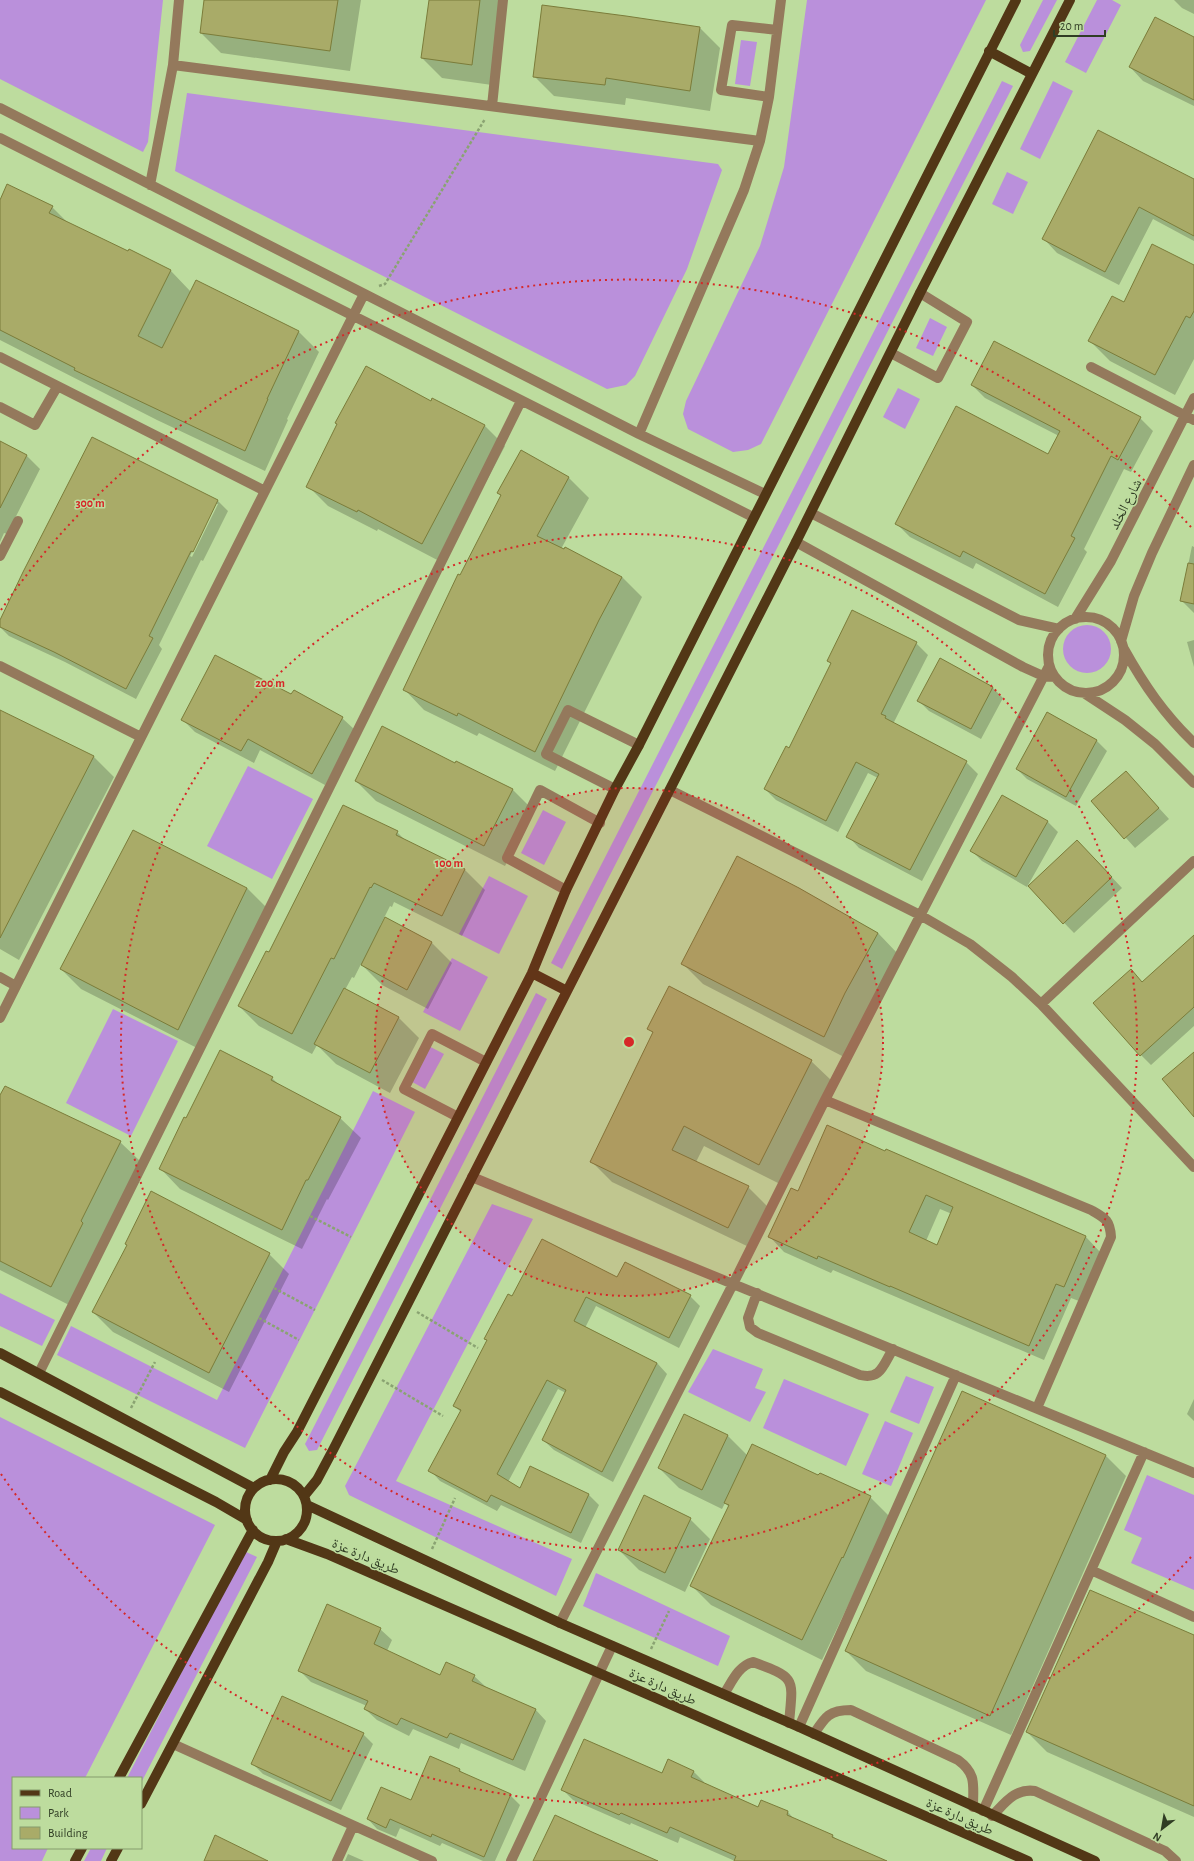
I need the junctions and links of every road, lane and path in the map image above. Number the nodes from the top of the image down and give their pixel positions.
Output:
1 (180, 0) edge
2 (503, 0) edge
3 (780, 0) edge
4 (1016, 0) edge
5 (1070, 0) edge
6 (776, 30) junction
7 (989, 51) junction
8 (173, 65) junction
9 (1032, 74) junction
10 (769, 97) junction
11 (492, 106) junction
12 (0, 108) edge
13 (0, 138) edge
14 (760, 141) junction
15 (150, 185) junction
16 (920, 293) junction
17 (364, 294) junction
18 (353, 317) junction
19 (891, 352) junction
20 (0, 357) edge
21 (1091, 367) dead end
22 (57, 387) junction
23 (1194, 398) edge
24 (520, 402) junction
25 (0, 407) edge
26 (1190, 418) edge
27 (640, 434) junction
28 (1194, 465) edge
29 (265, 491) junction
30 (765, 494) junction
31 (811, 513) junction
32 (753, 517) junction
33 (18, 521) dead end
34 (796, 542) junction
35 (0, 556) edge
36 (1075, 619) junction
37 (1059, 629) junction
38 (1122, 644) junction
39 (0, 666) edge
40 (1049, 666) junction
41 (1043, 676) junction
42 (1055, 677) junction
43 (1084, 693) junction
44 (141, 737) junction
45 (1194, 743) edge
46 (639, 745) junction
47 (1194, 783) edge
48 (615, 789) junction
49 (670, 790) junction
50 (600, 823) junction
51 (1194, 861) edge
52 (566, 890) junction
53 (920, 915) junction
54 (532, 974) junction
55 (0, 977) edge
56 (16, 986) junction
57 (567, 991) junction
58 (1041, 1004) junction
59 (0, 1018) edge
60 (486, 1062) junction
61 (825, 1100) junction
62 (458, 1117) junction
63 (1194, 1167) edge
64 (472, 1177) junction
65 (310, 1216) dead end
66 (351, 1237) dead end
67 (733, 1284) junction
68 (274, 1288) dead end
69 (756, 1294) junction
70 (406, 1305) junction
71 (315, 1310) dead end
72 (259, 1318) dead end
73 (299, 1340) dead end
74 (478, 1348) dead end
75 (893, 1349) junction
76 (0, 1353) edge
77 (155, 1362) dead end
78 (39, 1373) junction
79 (372, 1373) junction
80 (956, 1375) junction
81 (0, 1392) edge
82 (1037, 1408) junction
83 (443, 1416) dead end
84 (126, 1419) junction
85 (1144, 1452) junction
86 (1194, 1473) edge
87 (270, 1480) junction
88 (254, 1488) junction
89 (455, 1498) dead end
90 (305, 1501) junction
91 (247, 1520) junction
92 (253, 1530) junction
93 (282, 1540) junction
94 (426, 1560) junction
95 (1091, 1570) junction
96 (669, 1611) dead end
97 (1194, 1617) edge
98 (560, 1623) junction
99 (612, 1646) junction
100 (646, 1661) junction
101 (601, 1673) junction
102 (724, 1694) junction
103 (789, 1723) junction
104 (799, 1727) junction
105 (814, 1734) junction
106 (173, 1744) junction
107 (120, 1777) edge
108 (142, 1802) edge
109 (973, 1807) junction
110 (983, 1811) junction
111 (992, 1816) junction
112 (353, 1826) junction
113 (81, 1849) edge
114 (117, 1849) edge
115 (75, 1861) edge
116 (111, 1861) edge
117 (337, 1861) edge
118 (432, 1861) edge
119 (511, 1861) edge
120 (1028, 1861) edge
121 (1095, 1861) edge
122 (1176, 1861) edge

1 - 8 street
2 - 11 street
3 - 6 street
4 - 7 main road
5 - 9 main road
6 - 10 street
6 - 10 street
7 - 9 main road
7 - 30 main road
8 - 11 street
8 - 15 street
9 - 16 main road
10 - 14 street
11 - 14 street
11 - 17 path
12 - 15 street
13 - 18 street
14 - 27 street
15 - 17 street
16 - 19 main road
16 - 19 street
17 - 18 street
17 - 27 street
18 - 24 street
18 - 29 street
19 - 31 main road
20 - 22 street
21 - 26 street
22 - 25 street
22 - 29 street
23 - 26 street, شارع الخلد
24 - 32 street
24 - 78 street
26 - 36 street, شارع الخلد
27 - 30 street
28 - 38 street
29 - 44 street
30 - 32 main road
31 - 34 main road
31 - 37 street
32 - 46 main road
33 - 35 street
34 - 41 street
34 - 49 main road
36 - 37 street
36 - 38 street
37 - 40 street
38 - 43 street
38 - 45 street
39 - 44 street
40 - 41 street
40 - 42 street
41 - 42 street
41 - 53 street
42 - 43 street
43 - 47 street
44 - 56 street
46 - 48 main road
46 - 48 street
48 - 50 main road
49 - 53 street
49 - 57 main road
50 - 52 main road
50 - 52 street
51 - 58 street
52 - 54 main road
53 - 58 street
53 - 61 street
54 - 57 main road
54 - 60 main road
55 - 56 street
56 - 59 street
57 - 64 main road
58 - 63 street
60 - 62 main road
60 - 62 street
61 - 67 street
61 - 82 street
62 - 87 main road
64 - 67 street
64 - 70 main road
65 - 66 path
67 - 69 street
67 - 98 street
68 - 71 path
69 - 75 street
69 - 75 street
70 - 74 path
70 - 79 main road
72 - 73 path
75 - 80 street
76 - 78 main road
77 - 84 path
78 - 84 main road
79 - 83 path
79 - 90 main road
80 - 82 street
80 - 104 street
81 - 91 main road
82 - 85 street
84 - 88 main road
85 - 86 street
85 - 95 street
87 - 88 main road
87 - 90 main road
88 - 91 main road
89 - 94 path
90 - 93 main road
90 - 94 main road
91 - 92 main road
92 - 93 main road
92 - 107 main road
93 - 101 main road, طريق دارة عزة
93 - 106 main road
94 - 98 main road
95 - 97 street
95 - 110 street
96 - 100 path
98 - 99 main road
99 - 100 main road
99 - 101 street
100 - 102 main road
101 - 119 street
101 - 120 main road, طريق دارة عزة
102 - 103 main road
102 - 103 street
103 - 104 main road
104 - 105 main road
105 - 109 main road
105 - 109 street
106 - 108 main road
106 - 112 street
109 - 110 main road
110 - 111 main road
111 - 121 main road
111 - 122 street
112 - 117 street
112 - 118 street
113 - 115 main road
114 - 116 main road

